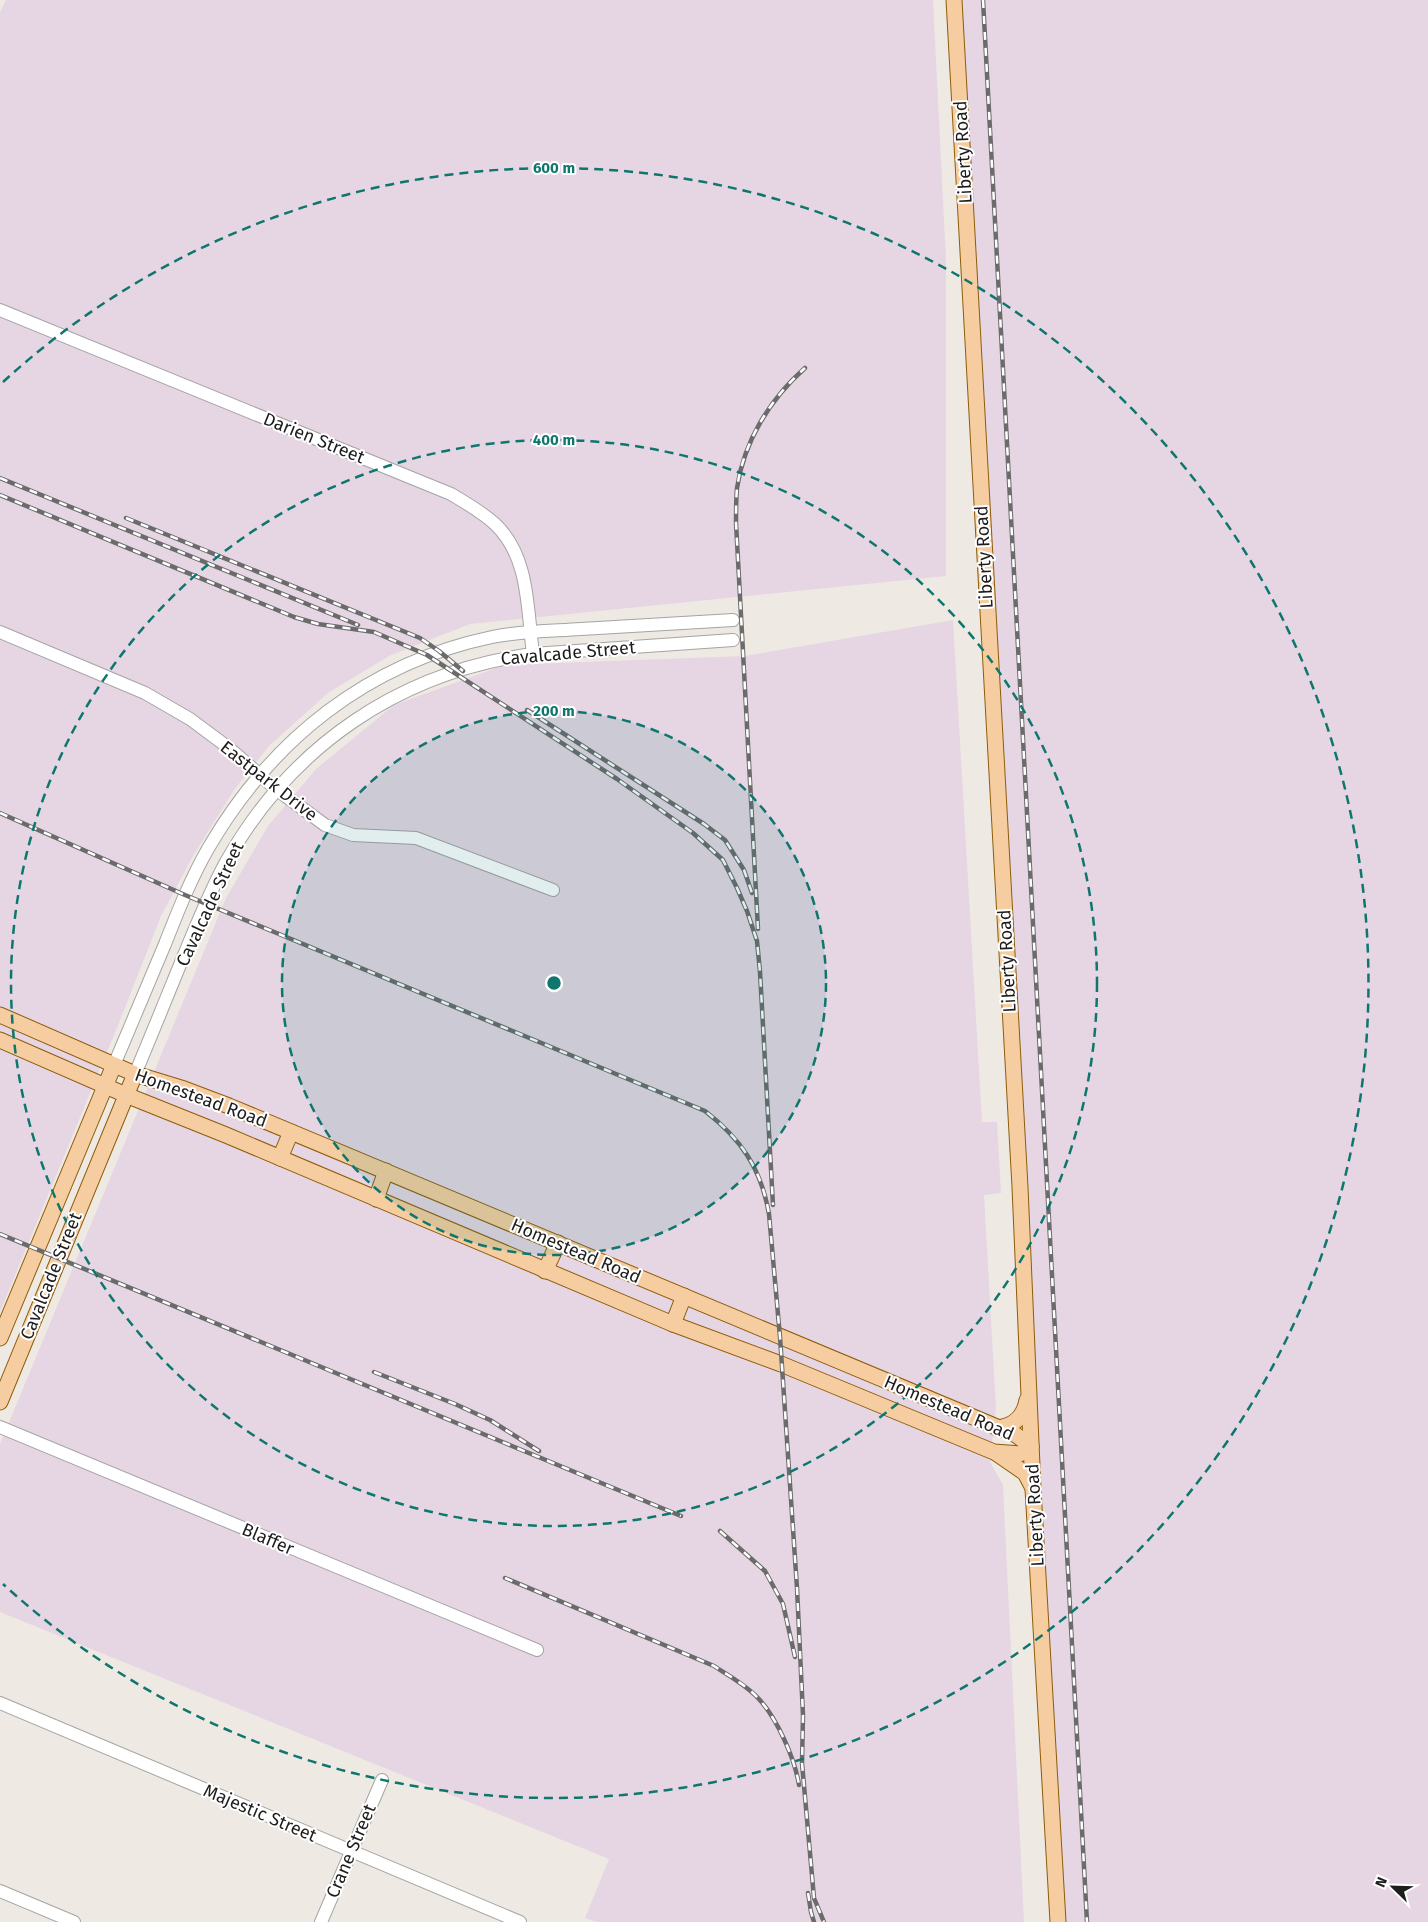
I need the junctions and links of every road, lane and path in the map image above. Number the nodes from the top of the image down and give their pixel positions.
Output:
1 (954, 0) edge
2 (0, 310) edge
3 (733, 620) dead end
4 (694, 622) junction
5 (0, 632) edge
6 (530, 632) junction
7 (733, 640) dead end
8 (696, 643) junction
9 (533, 654) junction
10 (338, 704) junction
11 (350, 723) junction
12 (259, 775) junction
13 (276, 789) junction
14 (553, 890) dead end
15 (174, 922) junction
16 (195, 930) junction
17 (0, 1015) edge
18 (0, 1040) edge
19 (114, 1065) junction
20 (135, 1074) junction
21 (106, 1086) junction
22 (126, 1095) junction
23 (291, 1132) junction
24 (280, 1158) junction
25 (386, 1171) junction
26 (376, 1198) junction
27 (558, 1243) junction
28 (545, 1271) junction
29 (684, 1296) junction
30 (673, 1324) junction
31 (0, 1338) edge
32 (1029, 1386) junction
33 (900, 1388) junction
34 (0, 1402) edge
35 (891, 1410) junction
36 (0, 1427) edge
37 (997, 1428) junction
38 (1031, 1446) junction
39 (994, 1452) junction
40 (1033, 1489) junction
41 (536, 1650) dead end
42 (0, 1703) edge
43 (382, 1780) dead end
44 (352, 1851) junction
45 (0, 1891) edge
46 (74, 1922) edge
47 (321, 1922) edge
48 (520, 1922) edge
49 (1058, 1922) edge

1 - 32 main road, Liberty Road
2 - 6 street, Darien Street
3 - 4 street, Cavalcade Street
4 - 6 street, Cavalcade Street
4 - 8 street
5 - 12 street, Eastpark Drive
6 - 9 street, Darien Street
6 - 10 street, Cavalcade Street
7 - 8 street, Cavalcade Street
8 - 9 street, Cavalcade Street
9 - 11 street, Cavalcade Street
10 - 11 street
10 - 12 street, Cavalcade Street
11 - 13 street, Cavalcade Street
12 - 13 street, Eastpark Drive
12 - 15 street, Cavalcade Street
13 - 14 street, Eastpark Drive
13 - 16 street, Cavalcade Street
15 - 16 street
15 - 19 street, Cavalcade Street
16 - 20 street, Cavalcade Street
17 - 19 main road, Homestead Road
18 - 21 main road, Homestead Road
19 - 20 main road, Homestead Road
19 - 21 main road, Cavalcade Street
20 - 22 main road, Cavalcade Street
20 - 23 main road, Homestead Road
21 - 22 main road, Homestead Road
21 - 31 main road, Cavalcade Street
22 - 24 main road, Homestead Road
22 - 34 main road, Cavalcade Street
23 - 24 main road
23 - 25 main road, Homestead Road
24 - 26 main road, Homestead Road
25 - 26 main road
25 - 27 main road, Homestead Road
26 - 28 main road, Homestead Road
27 - 28 main road
27 - 29 main road, Homestead Road
28 - 30 main road, Homestead Road
29 - 30 main road
29 - 33 main road, Homestead Road
30 - 35 main road, Homestead Road
32 - 37 main road
32 - 38 main road, Liberty Road
33 - 35 main road
33 - 37 main road, Homestead Road
35 - 39 main road, Homestead Road
36 - 41 street, Blaffer
37 - 38 main road, Homestead Road
38 - 39 main road, Homestead Road
38 - 40 main road, Liberty Road
39 - 40 main road
40 - 49 main road, Liberty Road
42 - 44 street, Majestic Street
43 - 44 street, Crane Street
44 - 47 street, Crane Street
44 - 48 street, Majestic Street
45 - 46 street

